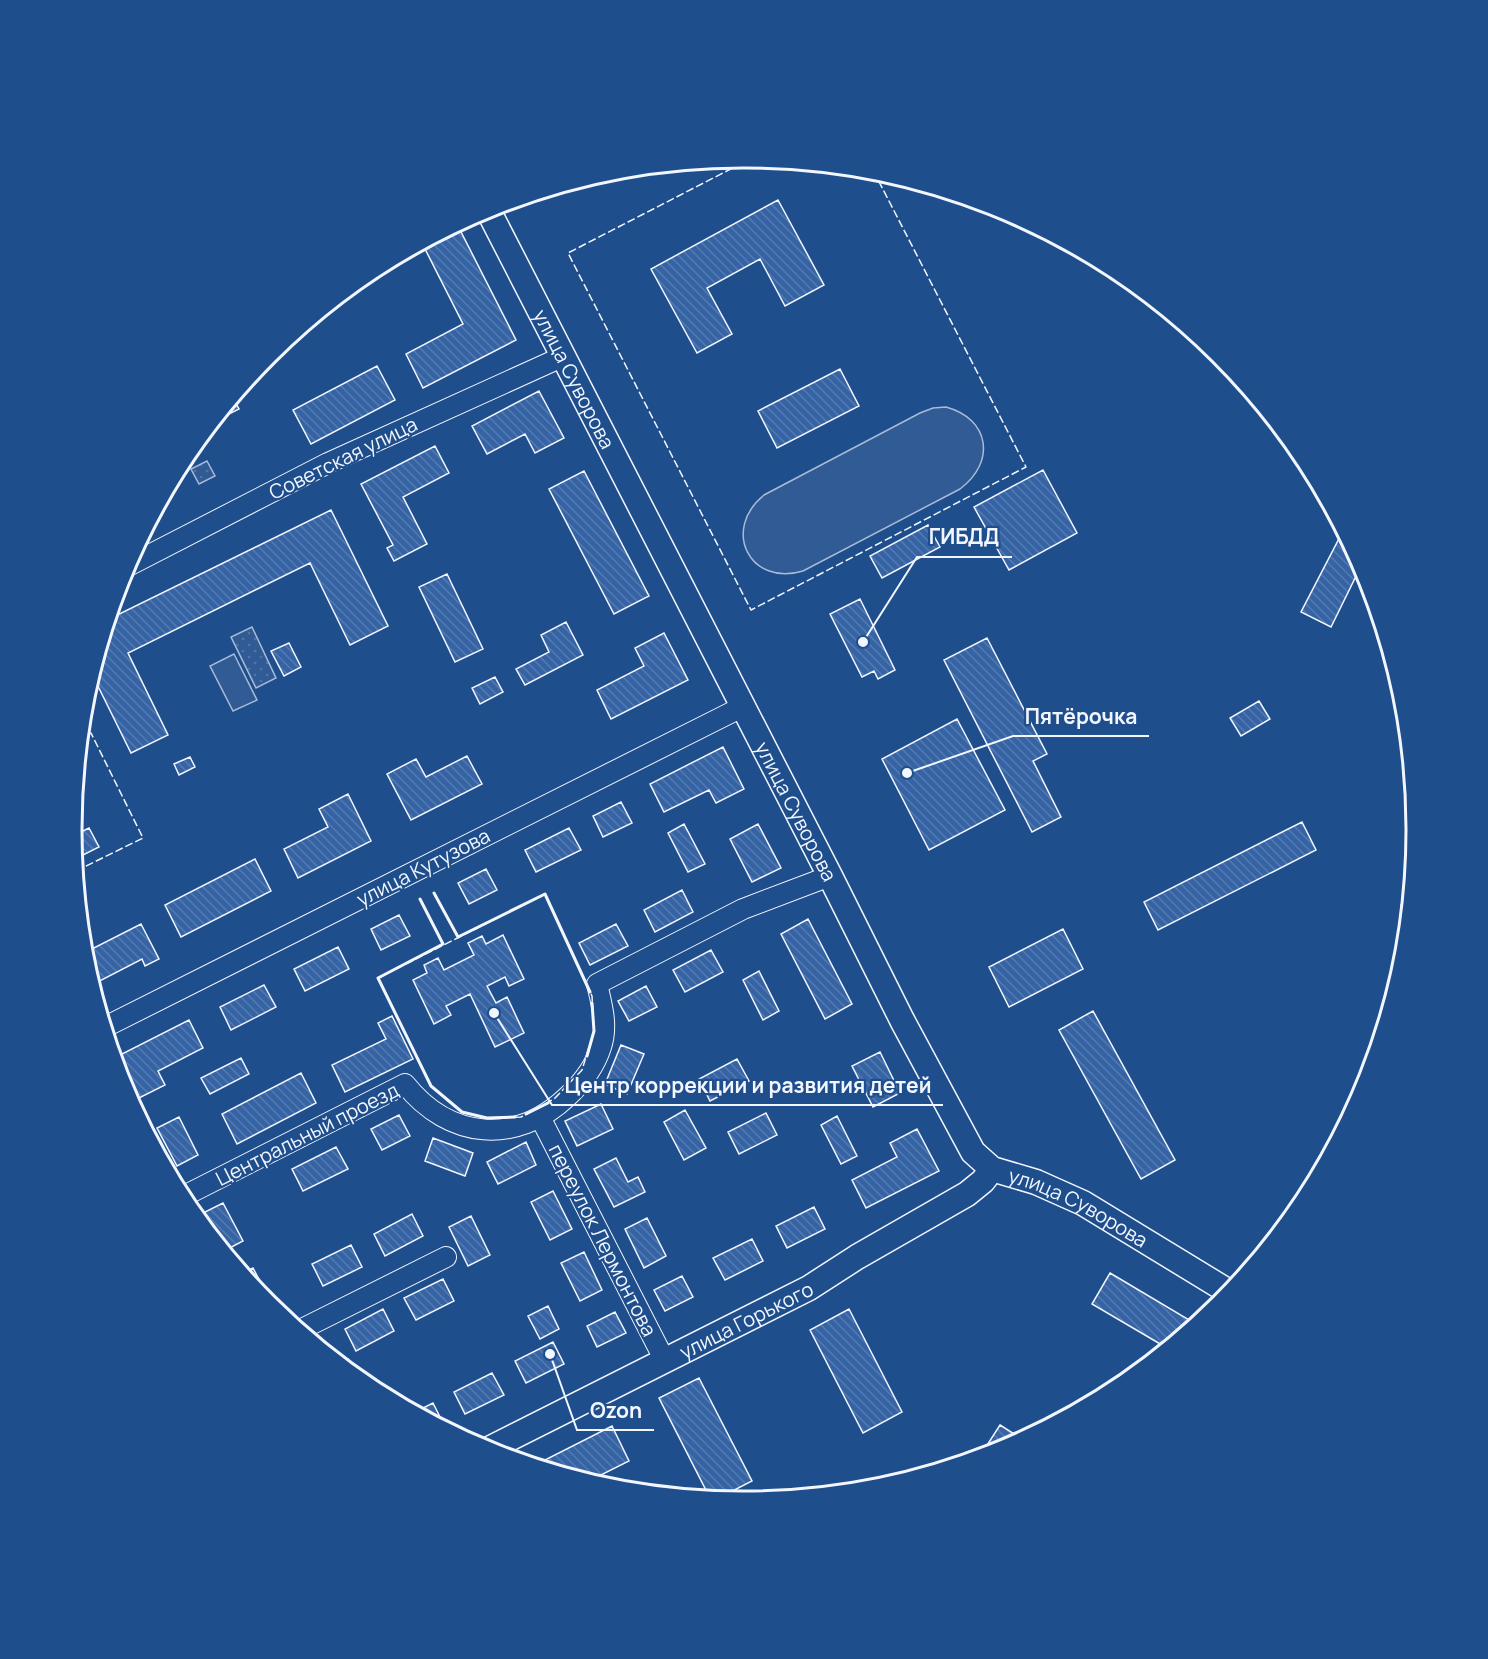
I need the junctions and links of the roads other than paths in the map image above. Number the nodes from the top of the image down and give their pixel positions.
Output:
1 (492, 218) edge
2 (564, 356) junction
3 (141, 559) edge
4 (742, 707) junction
5 (830, 876) junction
6 (112, 1023) edge
7 (541, 1119) junction
8 (992, 1169) junction
9 (191, 1192) edge
10 (446, 1257) dead end
11 (1221, 1287) edge
12 (307, 1326) edge
13 (665, 1361) junction
14 (499, 1444) edge

1 - 2 main road, улица Суворова
2 - 3 street, Советская улица
2 - 4 main road, улица Суворова
4 - 5 main road, улица Суворова
4 - 6 street, улица Кутузова
5 - 7 street, Центральный проезд
5 - 8 main road, улица Суворова
7 - 9 street, Центральный проезд
7 - 13 street, переулок Лермонтова
8 - 11 main road, улица Суворова
8 - 13 main road, улица Горького
10 - 12 street
13 - 14 main road, улица Горького

